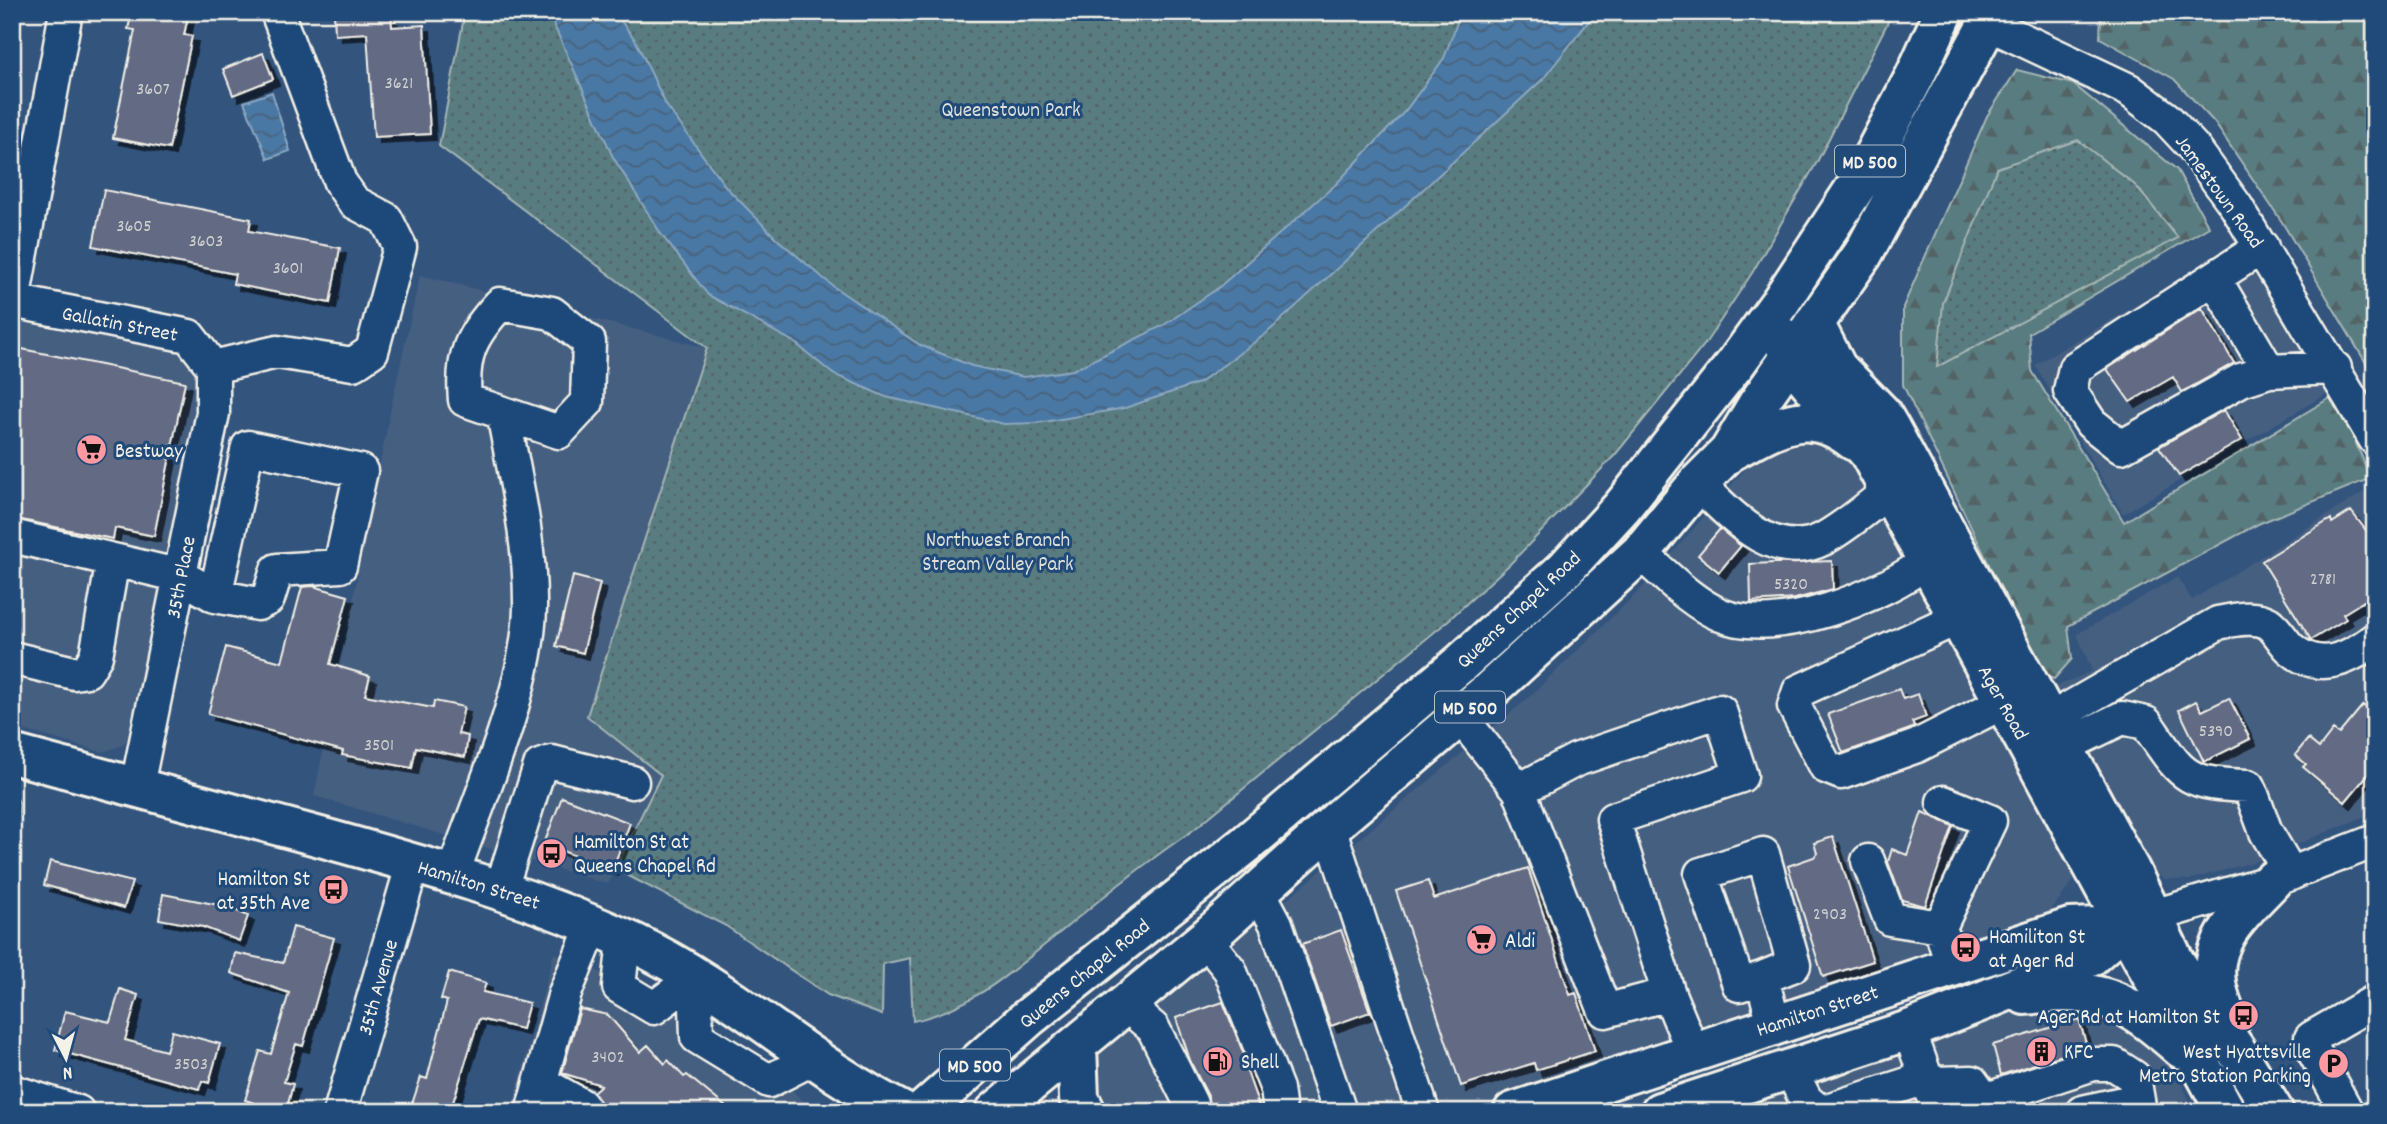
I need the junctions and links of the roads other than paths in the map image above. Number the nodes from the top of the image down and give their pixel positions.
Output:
1 (66, 12) edge
2 (277, 12) edge
3 (1944, 12) edge
4 (1991, 18) edge
5 (2262, 247) junction
6 (2214, 278) junction
7 (13, 301) edge
8 (1781, 301) junction
9 (1814, 323) junction
10 (1791, 360) junction
11 (214, 368) junction
12 (2335, 368) junction
13 (2269, 371) junction
14 (503, 413) junction
15 (2375, 439) edge
16 (1729, 452) junction
17 (1869, 453) junction
18 (1698, 484) junction
19 (1889, 491) junction
20 (12, 536) edge
21 (1640, 552) junction
22 (113, 560) junction
23 (1927, 561) junction
24 (181, 576) junction
25 (215, 596) junction
26 (1958, 618) junction
27 (2375, 639) edge
28 (12, 658) edge
29 (2004, 702) junction
30 (1460, 716) junction
31 (2054, 734) junction
32 (12, 754) edge
33 (632, 782) dead end
34 (137, 786) junction
35 (1519, 790) junction
36 (1942, 802) dead end
37 (1329, 827) junction
38 (2375, 841) edge
39 (1868, 861) dead end
40 (413, 863) junction
41 (453, 873) junction
42 (2281, 878) junction
43 (500, 889) junction
44 (1259, 892) junction
45 (2139, 921) junction
46 (1940, 927) junction
47 (609, 932) junction
48 (1205, 939) junction
49 (1952, 965) junction
50 (1762, 978) dead end
51 (1669, 993) junction
52 (1985, 1000) junction
53 (2375, 1000) edge
54 (1126, 1005) junction
55 (1774, 1024) junction
56 (1909, 1030) junction
57 (1077, 1045) junction
58 (1693, 1052) junction
59 (2238, 1053) junction
60 (2200, 1064) junction
61 (1790, 1069) junction
62 (1926, 1078) junction
63 (12, 1091) edge
64 (536, 1097) edge
65 (1986, 1100) junction
66 (78, 1112) edge
67 (340, 1112) edge
68 (586, 1112) edge
69 (903, 1112) edge
70 (922, 1112) edge
71 (995, 1112) edge
72 (1086, 1112) edge
73 (1191, 1112) edge
74 (1280, 1112) edge
75 (1340, 1112) edge
76 (1423, 1112) edge
77 (1513, 1112) edge
78 (1660, 1112) edge
79 (1821, 1112) edge
80 (1938, 1112) edge
81 (1948, 1112) edge
82 (2082, 1112) edge
83 (2139, 1112) edge
84 (2227, 1112) edge
85 (2274, 1112) edge
86 (2347, 1112) edge

1 - 7 street
2 - 11 street
3 - 8 main road, Queens Chapel Road / MD 500
4 - 5 street, Jamestown Road
4 - 9 main road, Queens Chapel Road / MD 500
5 - 6 street
5 - 12 street, Jamestown Road
6 - 13 street
6 - 13 street
7 - 11 street, Gallatin Street
8 - 10 main road, Ager Road
8 - 70 main road, Queens Chapel Road / MD 500
9 - 10 main road, Queens Chapel Road / MD 500
9 - 31 main road, Ager Road
10 - 16 main road, Queens Chapel Road / MD 500
10 - 17 main road, Ager Road
11 - 24 street, 35th Place
12 - 13 street
12 - 15 street, Jamestown Road
14 - 14 street
14 - 41 street
16 - 17 main road
16 - 18 main road, Queens Chapel Road / MD 500
17 - 19 main road, Ager Road
18 - 19 street
18 - 21 main road, Queens Chapel Road / MD 500
19 - 23 main road, Ager Road
20 - 22 street
21 - 23 street
21 - 30 main road, Queens Chapel Road / MD 500
22 - 24 street
22 - 28 street
23 - 26 main road, Ager Road
24 - 25 street
24 - 34 street, 35th Place
25 - 25 street
26 - 29 main road, Ager Road
26 - 29 street
27 - 31 street
29 - 45 main road, Ager Road
30 - 35 street
30 - 37 main road, Queens Chapel Road / MD 500
31 - 42 street
31 - 45 main road, Ager Road
32 - 34 main road, Hamilton Street
33 - 43 street
34 - 40 main road, Hamilton Street
35 - 51 street
35 - 51 street
36 - 46 street
37 - 44 main road, Queens Chapel Road / MD 500
37 - 76 street
38 - 42 street, Hamilton Street
39 - 46 street
40 - 41 main road, Hamilton Street
40 - 67 street, 35th Avenue
41 - 43 main road, Hamilton Street
42 - 45 street, Hamilton Street
42 - 59 main road
43 - 47 main road, Hamilton Street
44 - 48 main road, Queens Chapel Road / MD 500
44 - 75 street
45 - 49 main road, Hamilton Street
45 - 52 main road, Hamilton Street
45 - 59 main road, Ager Road
45 - 60 main road, Ager Road
46 - 49 street
47 - 64 street
47 - 69 main road, Hamilton Street
48 - 54 main road, Queens Chapel Road / MD 500
48 - 74 street
49 - 55 main road, Hamilton Street
50 - 55 street
51 - 58 street
52 - 56 main road, Hamilton Street
52 - 60 main road
53 - 86 street
54 - 57 main road, Queens Chapel Road / MD 500
54 - 73 street
55 - 58 main road, Hamilton Street
56 - 61 main road, Hamilton Street
56 - 62 street
57 - 71 main road, Queens Chapel Road / MD 500
57 - 72 main road
58 - 77 main road, Hamilton Street
59 - 85 main road, Ager Road
60 - 84 main road, Ager Road
61 - 78 main road, Hamilton Street
61 - 79 street
62 - 65 street
62 - 79 street
62 - 80 street
63 - 66 street
64 - 68 street
65 - 81 street
65 - 83 street
82 - 83 street

